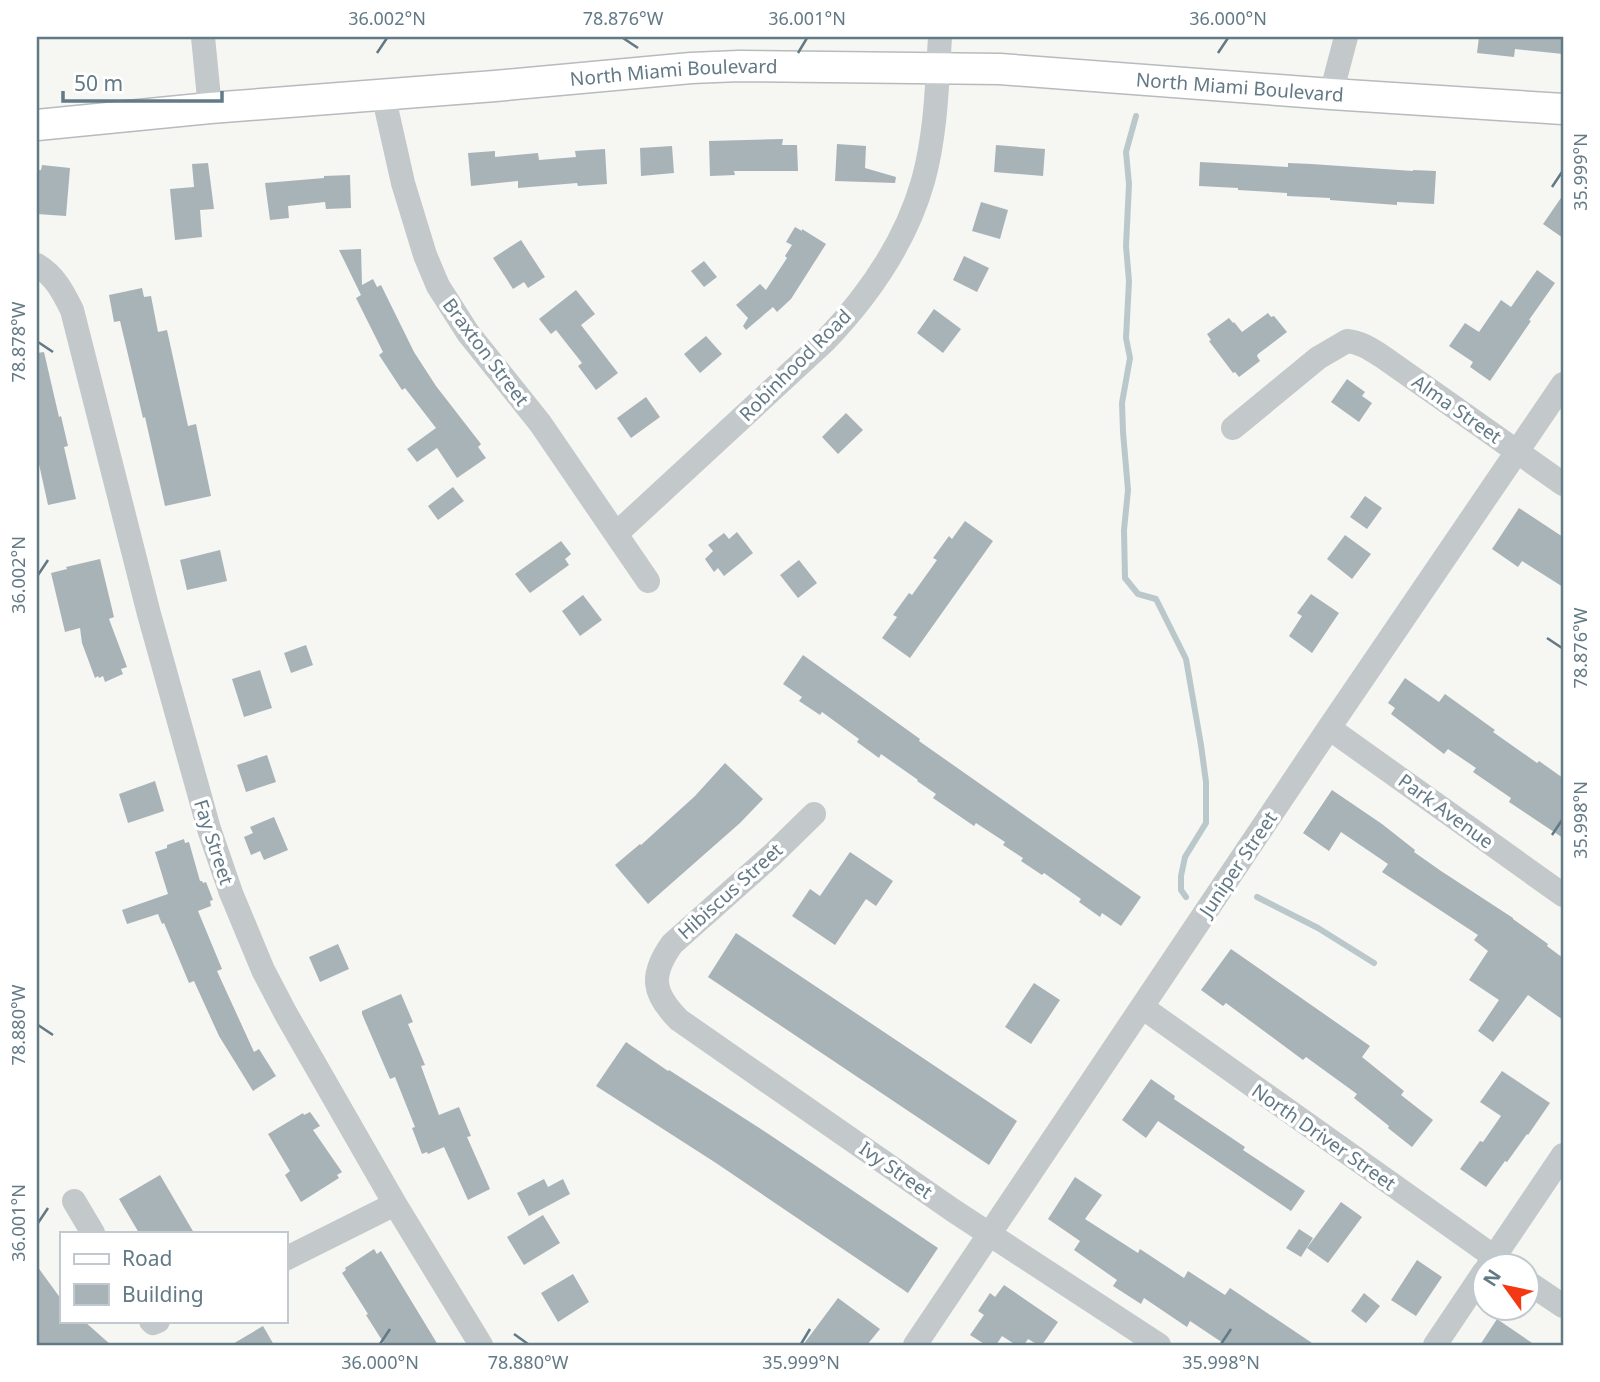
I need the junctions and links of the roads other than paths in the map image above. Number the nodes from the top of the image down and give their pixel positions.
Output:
1 (203, 37) edge
2 (940, 37) edge
3 (1346, 37) edge
4 (938, 67) junction
5 (383, 94) junction
6 (1331, 94) junction
7 (209, 108) junction
8 (1563, 109) edge
9 (37, 125) edge
10 (37, 265) edge
11 (1563, 384) edge
12 (1233, 428) dead end
13 (1518, 452) junction
14 (1563, 484) edge
15 (617, 534) junction
16 (648, 581) dead end
17 (1329, 728) junction
18 (814, 814) dead end
19 (1563, 895) edge
20 (657, 975) joint
21 (1142, 1007) junction
22 (1563, 1155) edge
23 (74, 1201) dead end
24 (395, 1204) junction
25 (92, 1232) edge
26 (989, 1234) junction
27 (1474, 1252) edge
28 (1502, 1252) edge
29 (287, 1258) edge
30 (1540, 1290) edge
31 (1470, 1297) edge
32 (1563, 1307) edge
33 (481, 1345) edge
34 (915, 1345) edge
35 (1159, 1345) edge
36 (1435, 1345) edge

1 - 7 street
2 - 4 street, Robinhood Road
3 - 6 street
4 - 5 main road, North Miami Boulevard
4 - 6 main road, North Miami Boulevard
4 - 15 street, Robinhood Road
5 - 7 main road, North Miami Boulevard
5 - 15 street, Braxton Street
6 - 8 main road, North Miami Boulevard
7 - 9 main road, North Miami Boulevard
10 - 24 street, Fay Street
11 - 13 street, Juniper Street
12 - 13 street, Alma Street
13 - 14 street, Alma Street
13 - 17 street, Juniper Street
15 - 16 street, Braxton Street
17 - 19 street, Park Avenue
17 - 21 street, Juniper Street
18 - 20 street, Hibiscus Street
20 - 26 street, Ivy Street
21 - 26 street, Juniper Street
21 - 27 street, North Driver Street
22 - 28 street
23 - 25 street
24 - 29 street
24 - 33 street, Fay Street
26 - 34 street, Juniper Street
26 - 35 street, Ivy Street
30 - 32 street
31 - 36 street

